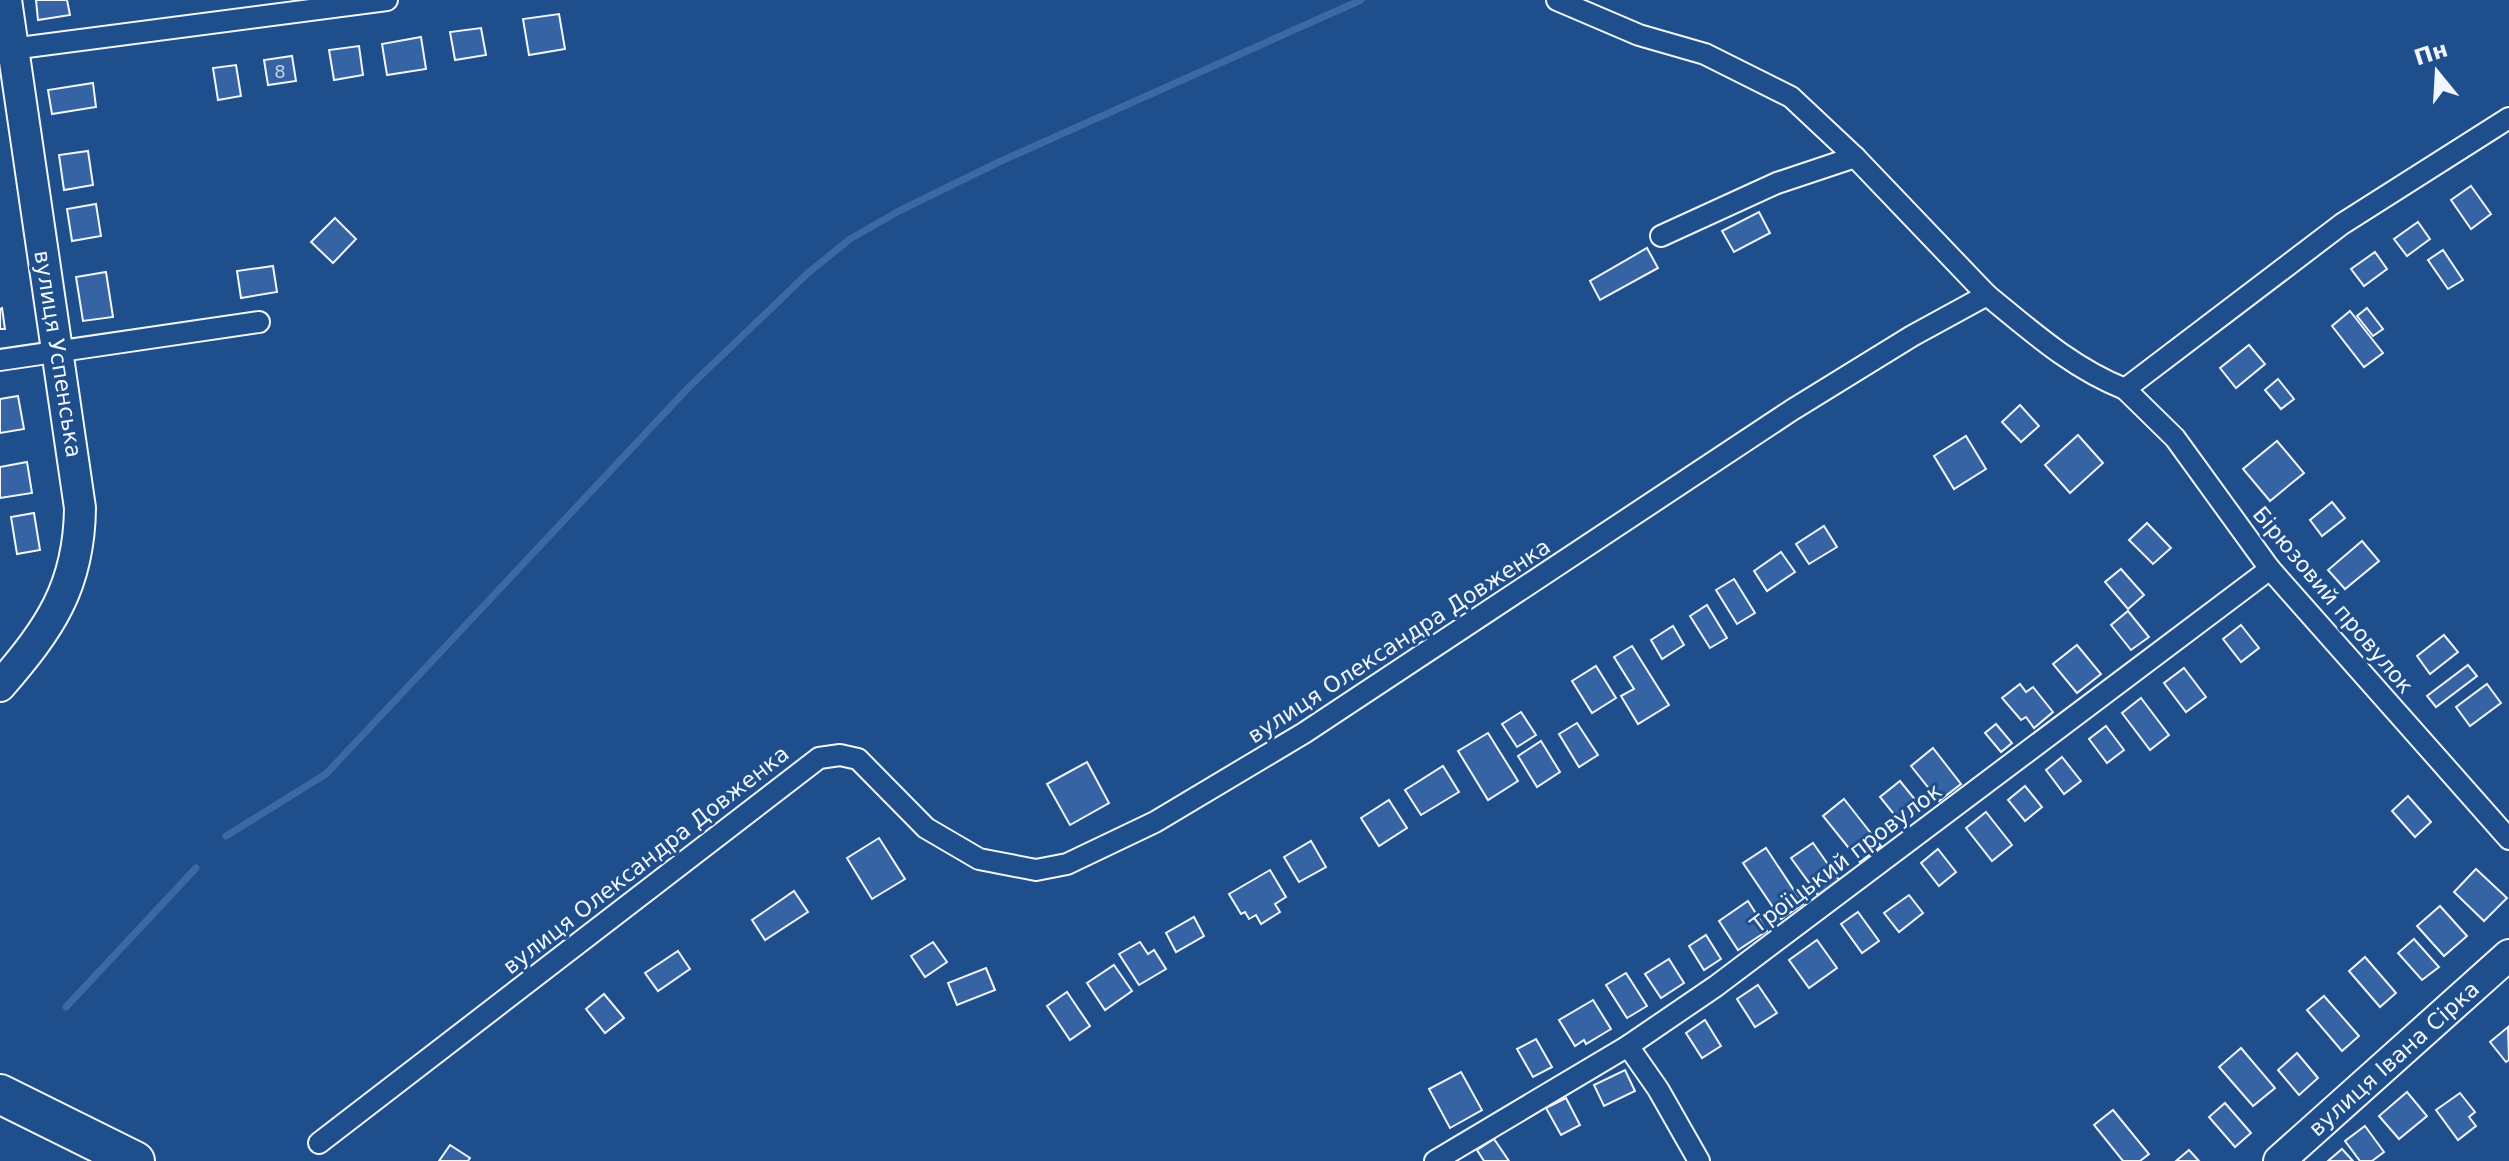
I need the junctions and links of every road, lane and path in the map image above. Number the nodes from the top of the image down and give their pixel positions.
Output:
1 (6, 0) edge
2 (387, 0) edge
3 (1557, 0) edge
4 (7, 49) edge
5 (2509, 118) edge
6 (1855, 157) junction
7 (1661, 236) dead end
8 (1987, 295) junction
9 (259, 322) dead end
10 (54, 350) junction
11 (0, 360) edge
12 (2125, 389) junction
13 (2270, 569) junction
14 (0, 686) edge
15 (2509, 839) edge
16 (2509, 955) edge
17 (1628, 1046) junction
18 (0, 1094) edge
19 (319, 1143) dead end
20 (135, 1161) edge
21 (1435, 1161) edge
22 (1699, 1161) edge
23 (2279, 1161) edge

1 - 4 street, вулиця Успенська
2 - 4 street
3 - 6 street
4 - 10 street, вулиця Успенська
5 - 12 street
6 - 7 street
6 - 8 street
8 - 12 street
8 - 19 street, вулиця Олександра Довженка
9 - 10 street
10 - 11 street
10 - 14 street, вулиця Успенська
12 - 13 street, Бірюзовий провулок
13 - 15 street, Бірюзовий провулок
13 - 17 street, Троїцький провулок
16 - 23 street, вулиця Івана Сірка
17 - 21 street, Троїцький провулок
17 - 22 street
18 - 20 highway

